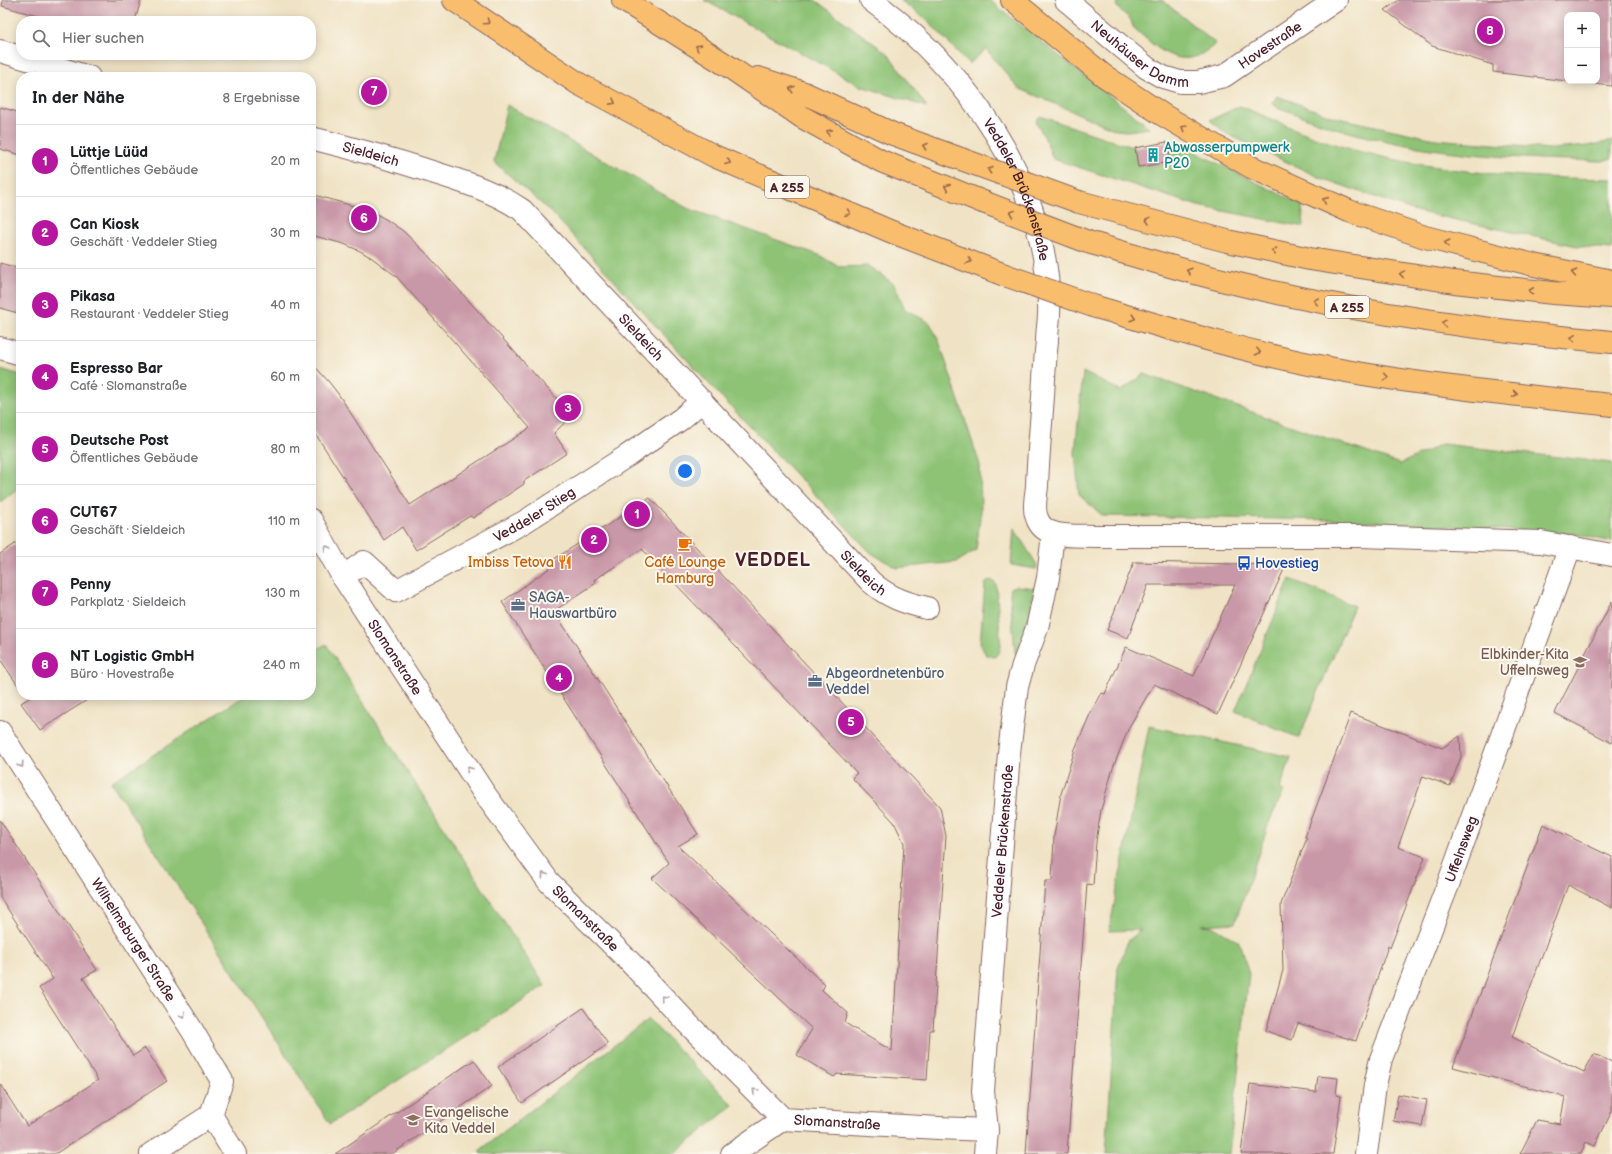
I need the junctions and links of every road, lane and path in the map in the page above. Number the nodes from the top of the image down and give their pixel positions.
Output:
1 (454, 0) edge
2 (623, 0) edge
3 (871, 0) edge
4 (1012, 0) edge
5 (1066, 0) edge
6 (1336, 0) edge
7 (0, 51) edge
8 (16, 56) edge
9 (30, 60) edge
10 (731, 68) junction
11 (71, 72) edge
12 (1224, 76) joint
13 (316, 139) edge
14 (1612, 280) edge
15 (1612, 297) edge
16 (1612, 342) edge
17 (0, 348) edge
18 (16, 353) edge
19 (702, 401) junction
20 (1612, 405) edge
21 (316, 529) edge
22 (1053, 533) junction
23 (1570, 546) junction
24 (1612, 555) edge
25 (343, 577) junction
26 (926, 608) dead end
27 (0, 732) edge
28 (211, 1115) junction
29 (783, 1119) junction
30 (987, 1130) junction
31 (151, 1154) edge
32 (235, 1154) edge
33 (732, 1154) edge
34 (985, 1154) edge
35 (1366, 1154) edge

1 -> 20 highway, A 255, bridge
10 -> 2 highway, A 255
3 - 22 street, Veddeler Brückenstraße
14 -> 4 highway
5 - 12 street, Neuhäuser Damm
6 - 12 street, Hovestraße
7 - 8 street
9 - 11 street
15 -> 10 highway, bridge
16 -> 10 highway, A 255, bridge
13 - 19 street, Sieldeich
17 - 18 street
19 - 25 street, Veddeler Stieg
19 - 26 street, Sieldeich
25 -> 21 street, Slomanstraße
22 - 23 street
22 - 30 street, Veddeler Brückenstraße
23 - 24 street
23 - 35 street, Uffelnsweg
29 -> 25 street, Slomanstraße
27 -> 28 street, Wilhelmsburger Straße
28 - 31 street
28 - 32 street
29 - 30 street, Slomanstraße
29 - 33 street
30 - 34 street, Veddeler Brückenstraße

